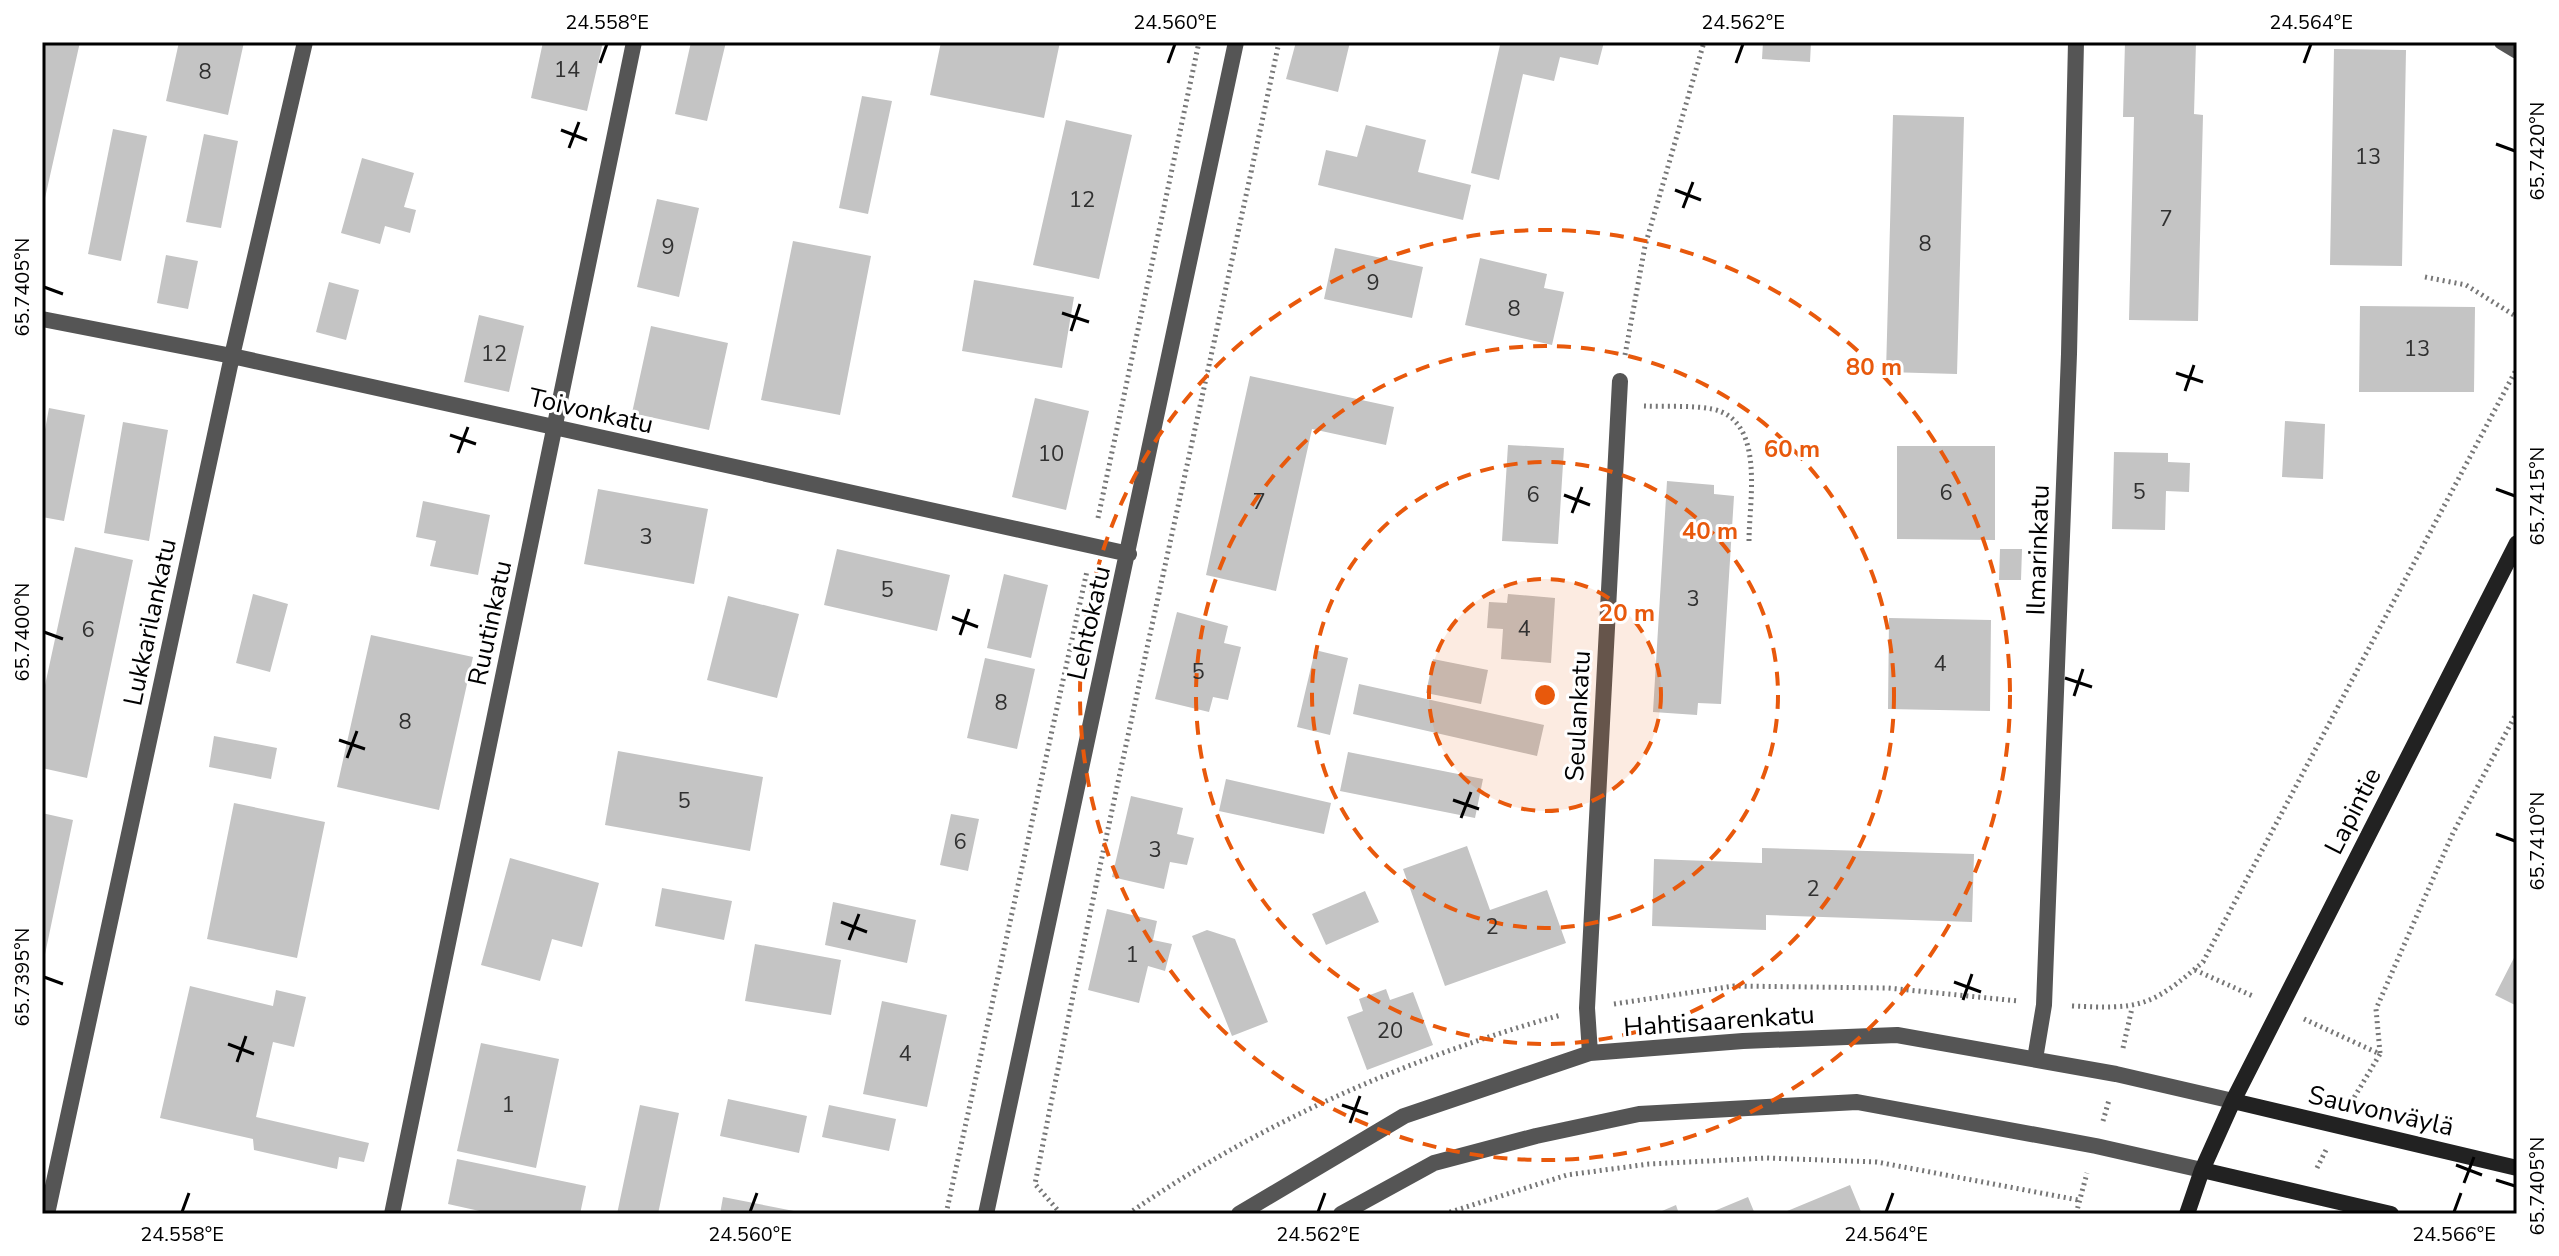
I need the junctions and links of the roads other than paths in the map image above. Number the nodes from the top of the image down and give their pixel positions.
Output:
1 (305, 42) edge
2 (634, 42) edge
3 (1236, 42) edge
4 (2076, 42) edge
5 (2502, 42) edge
6 (2517, 51) edge
7 (42, 319) edge
8 (232, 356) junction
9 (1620, 381) road end
10 (555, 428) junction
11 (2517, 543) edge
12 (1129, 554) junction
13 (1590, 1053) junction
14 (2035, 1059) junction
15 (2233, 1101) junction
16 (2517, 1168) edge
17 (2202, 1170) junction
18 (47, 1214) edge
19 (392, 1214) edge
20 (986, 1214) edge
21 (1239, 1214) edge
22 (1341, 1214) edge
23 (2187, 1214) edge
24 (2391, 1214) edge

1 - 8 street, Lukkarilankatu
2 - 10 street, Ruutinkatu
3 - 12 street, Lehtokatu
4 - 14 street, Ilmarinkatu
5 - 6 street
7 - 8 street, Toivonkatu
8 - 10 street, Toivonkatu
8 - 18 street, Lukkarilankatu
9 - 13 street, Seulankatu
10 - 12 street, Toivonkatu
10 - 19 street, Ruutinkatu
11 - 15 main road, Lapintie
12 - 20 street, Lehtokatu
13 - 14 street, Hahtisaarenkatu
13 - 21 street, Hahtisaarenkatu
14 - 15 street, Hahtisaarenkatu
15 - 16 main road, Sauvonväylä
15 - 17 main road, Lapintie
17 - 22 street
17 - 23 main road, Lapintie
17 - 24 main road

